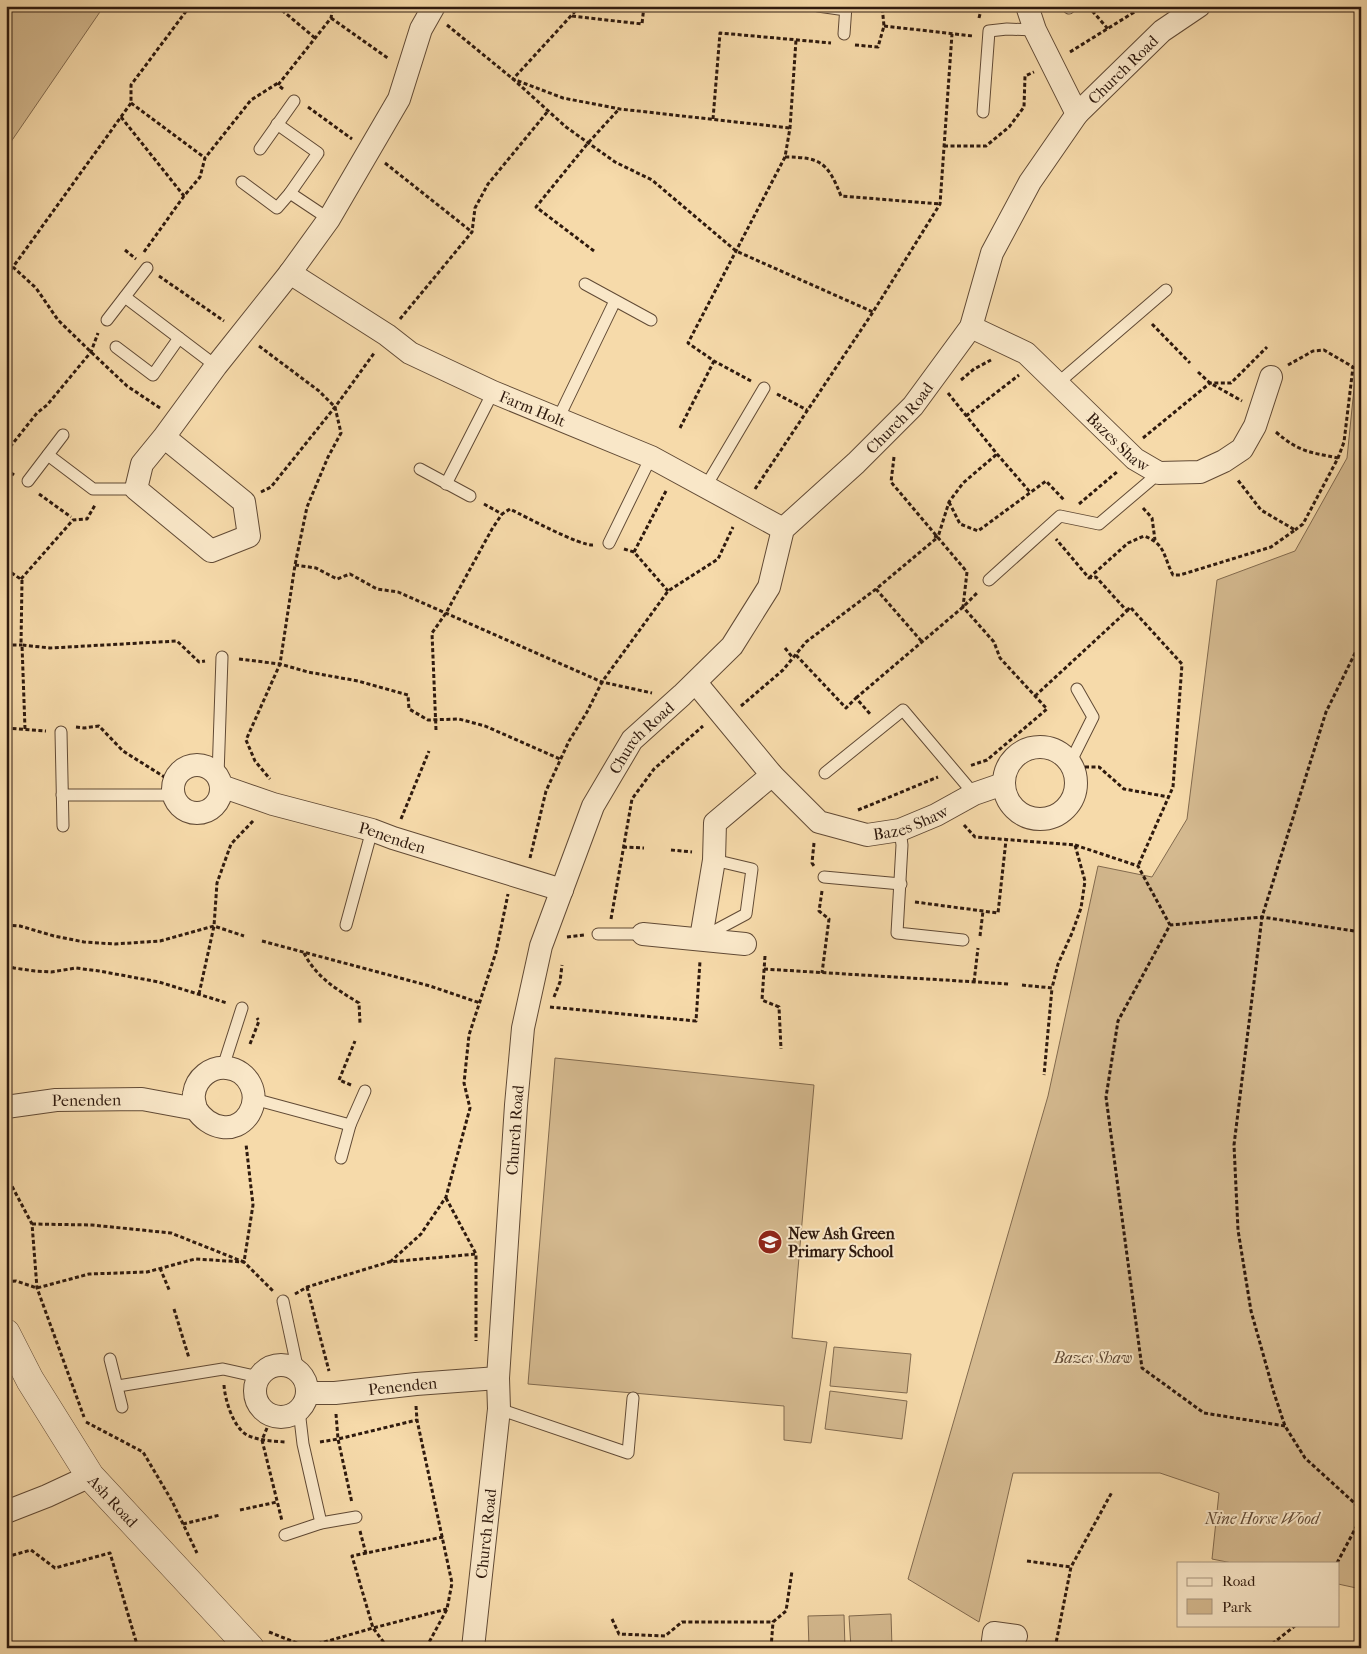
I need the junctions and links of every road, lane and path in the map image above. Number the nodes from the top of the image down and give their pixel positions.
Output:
1 (190, 6) edge
2 (277, 6) edge
3 (333, 6) edge
4 (580, 6) edge
5 (644, 6) edge
6 (818, 6) edge
7 (882, 6) edge
8 (982, 6) edge
9 (1027, 6) edge
10 (1088, 6) edge
11 (1144, 6) edge
12 (1199, 6) edge
13 (846, 8) edge
14 (429, 15) edge
15 (571, 16) junction
16 (331, 18) junction
17 (978, 21) dead end
18 (884, 26) junction
19 (975, 28) dead end
20 (1035, 30) junction
21 (1108, 30) junction
22 (844, 34) dead end
23 (952, 34) junction
24 (316, 38) junction
25 (796, 40) junction
26 (832, 43) dead end
27 (850, 45) dead end
28 (1051, 63) junction
29 (408, 72) junction
30 (513, 79) junction
31 (294, 102) dead end
32 (131, 103) junction
33 (620, 109) junction
34 (548, 111) junction
35 (983, 112) dead end
36 (1077, 114) junction
37 (121, 117) junction
38 (712, 119) junction
39 (277, 124) junction
40 (790, 128) junction
41 (588, 143) junction
42 (944, 146) junction
43 (260, 149) dead end
44 (785, 157) junction
45 (205, 158) junction
46 (242, 182) dead end
47 (290, 193) junction
48 (184, 196) junction
49 (940, 204) junction
50 (329, 219) junction
51 (125, 250) dead end
52 (594, 250) dead end
53 (736, 251) junction
54 (142, 264) junction
55 (13, 268) junction
56 (290, 274) junction
57 (6, 276) edge
58 (585, 284) dead end
59 (1166, 290) dead end
60 (124, 297) junction
61 (615, 301) junction
62 (873, 312) junction
63 (1140, 312) junction
64 (107, 320) dead end
65 (651, 320) dead end
66 (971, 327) junction
67 (242, 333) junction
68 (387, 335) junction
69 (179, 338) junction
70 (1006, 343) junction
71 (116, 347) dead end
72 (1267, 347) dead end
73 (91, 352) junction
74 (714, 361) junction
75 (1190, 363) dead end
76 (216, 366) junction
77 (1024, 371) dead end
78 (1198, 372) dead end
79 (1271, 377) joint
80 (960, 381) dead end
81 (1058, 383) junction
82 (1210, 383) junction
83 (954, 386) dead end
84 (764, 388) junction
85 (493, 392) junction
86 (948, 392) junction
87 (940, 399) dead end
88 (335, 407) junction
89 (807, 410) junction
90 (1259, 414) junction
91 (966, 416) junction
92 (558, 419) junction
93 (170, 428) junction
94 (680, 428) dead end
95 (63, 435) dead end
96 (6, 452) edge
97 (896, 453) dead end
98 (997, 454) junction
99 (48, 455) junction
100 (651, 457) junction
101 (1126, 458) junction
102 (1338, 458) junction
103 (1224, 461) junction
104 (420, 469) dead end
105 (677, 470) junction
106 (1159, 473) junction
107 (28, 480) dead end
108 (446, 484) junction
109 (706, 486) junction
110 (104, 489) junction
111 (136, 489) junction
112 (1030, 492) junction
113 (470, 496) joint
114 (244, 502) junction
115 (950, 502) junction
116 (1066, 502) dead end
117 (743, 507) junction
118 (1073, 509) dead end
119 (502, 514) junction
120 (1046, 528) junction
121 (782, 529) junction
122 (1295, 530) junction
123 (936, 536) junction
124 (609, 543) junction
125 (634, 552) junction
126 (295, 565) junction
127 (6, 569) edge
128 (1089, 578) junction
129 (21, 579) junction
130 (989, 580) joint
131 (876, 589) junction
132 (668, 591) junction
133 (963, 607) junction
134 (1127, 611) junction
135 (446, 614) junction
136 (1361, 642) edge
137 (923, 643) junction
138 (6, 645) edge
139 (21, 645) junction
140 (785, 648) dead end
141 (222, 657) junction
142 (794, 657) junction
143 (280, 664) junction
144 (602, 682) junction
145 (689, 689) junction
146 (1077, 689) dead end
147 (1035, 696) junction
148 (856, 698) junction
149 (722, 716) junction
150 (436, 720) junction
151 (6, 728) edge
152 (881, 728) junction
153 (25, 729) junction
154 (436, 730) dead end
155 (61, 732) junction
156 (429, 751) dead end
157 (560, 759) junction
158 (1071, 766) junction
159 (954, 770) junction
160 (825, 773) dead end
161 (772, 775) junction
162 (219, 781) junction
163 (1004, 784) junction
164 (174, 789) junction
165 (974, 794) junction
166 (62, 795) junction
167 (1169, 797) junction
168 (273, 804) junction
169 (948, 808) junction
170 (822, 822) junction
171 (63, 826) dead end
172 (372, 830) junction
173 (900, 830) junction
174 (393, 838) junction
175 (1006, 840) junction
176 (1075, 845) junction
177 (623, 847) junction
178 (644, 848) dead end
179 (714, 860) junction
180 (1138, 866) junction
181 (519, 876) junction
182 (824, 877) junction
183 (901, 884) junction
184 (562, 890) junction
185 (900, 900) junction
186 (1262, 917) junction
187 (6, 924) edge
188 (346, 925) dead end
189 (1170, 925) junction
190 (214, 926) junction
191 (1361, 932) edge
192 (603, 934) joint
193 (643, 934) joint
194 (244, 936) dead end
195 (701, 938) junction
196 (963, 940) dead end
197 (262, 941) dead end
198 (745, 944) joint
199 (303, 952) junction
200 (6, 965) edge
201 (764, 969) junction
202 (822, 973) junction
203 (1009, 984) dead end
204 (1022, 985) dead end
205 (1052, 988) junction
206 (199, 994) junction
207 (480, 1003) junction
208 (550, 1007) dead end
209 (242, 1008) junction
210 (360, 1023) dead end
211 (355, 1041) dead end
212 (781, 1049) dead end
213 (232, 1070) junction
214 (1044, 1075) dead end
215 (365, 1091) joint
216 (254, 1099) junction
217 (6, 1107) edge
218 (196, 1109) junction
219 (243, 1121) junction
220 (350, 1125) junction
221 (341, 1158) dead end
222 (6, 1175) edge
223 (446, 1197) junction
224 (32, 1224) junction
225 (476, 1254) junction
226 (244, 1262) junction
227 (389, 1262) junction
228 (160, 1268) junction
229 (6, 1282) edge
230 (307, 1286) junction
231 (37, 1288) junction
232 (170, 1292) dead end
233 (283, 1301) junction
234 (174, 1309) dead end
235 (6, 1333) edge
236 (476, 1341) dead end
237 (110, 1359) dead end
238 (298, 1370) junction
239 (194, 1374) junction
240 (259, 1377) junction
241 (498, 1378) junction
242 (416, 1384) junction
243 (118, 1386) junction
244 (335, 1393) junction
245 (633, 1398) dead end
246 (303, 1401) junction
247 (122, 1407) dead end
248 (498, 1409) junction
249 (272, 1416) junction
250 (1285, 1426) junction
251 (90, 1476) junction
252 (1112, 1492) dead end
253 (277, 1502) junction
254 (1361, 1509) edge
255 (240, 1510) dead end
256 (6, 1512) edge
257 (220, 1515) dead end
258 (356, 1517) junction
259 (1361, 1518) edge
260 (321, 1523) junction
261 (183, 1524) junction
262 (285, 1535) joint
263 (443, 1537) junction
264 (366, 1554) junction
265 (7, 1555) edge
266 (200, 1559) dead end
267 (1028, 1561) dead end
268 (1338, 1562) edge
269 (1071, 1567) junction
270 (792, 1571) dead end
271 (447, 1609) junction
272 (612, 1619) dead end
273 (773, 1622) junction
274 (1295, 1626) edge
275 (373, 1628) junction
276 (1016, 1636) dead end
277 (258, 1639) edge
278 (138, 1648) edge
279 (388, 1648) edge
280 (426, 1648) edge
281 (473, 1648) edge
282 (771, 1648) edge
283 (992, 1648) edge
284 (1055, 1648) edge
285 (1267, 1648) edge

1 - 32 path
2 - 24 path
3 - 16 path
4 - 15 path
5 - 15 path
6 - 13 lane
7 - 18 path
8 - 17 path
9 - 20 street
10 - 21 path
11 - 21 path
12 - 36 street, Church Road
13 - 22 lane
14 - 29 street
14 - 30 path
15 - 30 path
16 - 24 path
16 - 29 path
18 - 23 path
18 - 27 path
19 - 23 path
20 - 28 street
20 - 35 lane
21 - 28 path
23 - 42 path
24 - 45 path
25 - 26 path
25 - 38 path
25 - 40 path
28 - 36 street
28 - 42 path
29 - 50 street
30 - 33 path
30 - 34 path
31 - 39 lane
32 - 37 path
32 - 45 path
33 - 38 path
33 - 41 path
34 - 41 path
34 - 68 path
36 - 66 street, Church Road
37 - 48 path
37 - 55 path
38 - 40 path
39 - 43 lane
39 - 47 lane
40 - 44 path
41 - 52 path
41 - 53 path
42 - 49 path
44 - 49 path
44 - 53 path
45 - 48 path
46 - 47 lane
47 - 50 lane
48 - 54 path
49 - 62 path
50 - 56 street
51 - 54 path
53 - 62 path
53 - 74 path
54 - 60 lane
54 - 67 path
55 - 57 path
55 - 73 path
56 - 67 street
56 - 68 street, Farm Holt
58 - 61 lane
59 - 63 lane
60 - 64 lane
60 - 69 lane
61 - 65 lane
61 - 92 lane
62 - 89 path
63 - 75 path
63 - 81 lane
66 - 70 street, Bazes Shaw
66 - 121 street, Church Road
67 - 76 street
67 - 88 path
68 - 85 street, Farm Holt
68 - 88 path
69 - 71 lane
69 - 76 lane
70 - 80 path
70 - 81 street, Bazes Shaw
72 - 82 path
73 - 93 path
73 - 96 path
74 - 84 path
74 - 94 path
76 - 93 street
77 - 91 path
78 - 82 path
79 - 90 street, Bazes Shaw
79 - 102 path
81 - 101 street, Bazes Shaw
82 - 90 path
82 - 101 path
83 - 86 path
84 - 89 path
84 - 109 lane
85 - 92 street, Farm Holt
85 - 108 lane
86 - 87 path
86 - 91 path
88 - 114 path
88 - 126 path
89 - 117 path
90 - 102 path
90 - 103 street, Bazes Shaw
91 - 98 path
92 - 100 street, Farm Holt
93 - 111 street
93 - 114 street
95 - 99 lane
97 - 123 path
98 - 112 path
98 - 115 path
99 - 107 lane
99 - 110 lane
100 - 105 street, Farm Holt
100 - 124 lane
101 - 106 street, Bazes Shaw
101 - 118 path
102 - 122 path
103 - 106 street, Bazes Shaw
103 - 122 path
104 - 108 lane
105 - 109 street, Farm Holt
105 - 125 path
106 - 120 lane
108 - 113 lane
109 - 117 street, Farm Holt
110 - 111 lane
110 - 129 path
111 - 114 street
112 - 115 path
112 - 116 path
113 - 119 path
115 - 123 path
117 - 121 street, Farm Holt
117 - 132 path
119 - 124 path
119 - 135 path
120 - 128 path
120 - 130 lane
121 - 145 street, Church Road
122 - 128 path
123 - 131 path
123 - 133 path
124 - 125 path
125 - 132 path
126 - 135 path
126 - 143 path
127 - 129 path
128 - 134 path
129 - 139 path
130 - 133 path
131 - 137 path
131 - 142 path
132 - 144 path
133 - 137 path
133 - 147 path
134 - 147 path
134 - 167 path
135 - 144 path
135 - 150 path
136 - 186 path
137 - 148 path
138 - 139 path
139 - 141 path
139 - 153 path
140 - 142 path
141 - 143 path
141 - 162 lane
142 - 148 path
142 - 149 path
143 - 150 path
143 - 168 path
144 - 145 path
144 - 157 path
145 - 149 street, Bazes Shaw
145 - 184 street, Church Road
146 - 158 lane
147 - 159 path
148 - 152 path
149 - 161 street, Bazes Shaw
149 - 177 path
150 - 154 path
150 - 157 path
151 - 153 path
152 - 159 lane
152 - 160 lane
153 - 155 path
155 - 164 path
155 - 166 lane
156 - 174 path
157 - 181 path
158 - 163 street
158 - 163 street
158 - 167 path
159 - 165 lane
159 - 170 path
161 - 170 street, Bazes Shaw
161 - 179 street
162 - 164 street, Penenden
162 - 164 street
162 - 168 street, Penenden
163 - 165 street, Bazes Shaw
164 - 166 lane
165 - 169 street, Bazes Shaw
166 - 171 lane
167 - 180 path
168 - 172 street, Penenden
168 - 190 path
169 - 173 street, Bazes Shaw
169 - 175 path
170 - 173 street, Bazes Shaw
170 - 182 path
172 - 174 street, Penenden
172 - 188 lane
173 - 183 lane
174 - 181 street, Penenden
175 - 176 path
175 - 185 path
176 - 180 path
176 - 205 path
177 - 178 path
177 - 192 path
179 - 195 street
179 - 195 lane
180 - 189 path
181 - 184 street, Penenden
181 - 207 path
182 - 183 lane
182 - 202 path
183 - 185 lane
184 - 241 street, Church Road
185 - 196 lane
186 - 189 path
186 - 191 path
186 - 250 path
187 - 190 path
189 - 250 path
190 - 194 path
190 - 206 path
192 - 193 lane
193 - 195 street
195 - 198 street
195 - 208 path
197 - 199 path
198 - 201 path
199 - 207 path
199 - 210 path
200 - 206 path
201 - 202 path
201 - 212 path
202 - 203 path
204 - 205 path
205 - 214 path
206 - 209 path
207 - 223 path
209 - 213 lane
209 - 213 path
211 - 215 path
213 - 216 street
213 - 218 street
215 - 220 lane
216 - 219 street
216 - 220 lane
217 - 218 street, Penenden
218 - 219 street
219 - 226 path
220 - 221 lane
222 - 224 path
223 - 225 path
223 - 227 path
224 - 226 path
224 - 231 path
225 - 227 path
225 - 236 path
226 - 228 path
226 - 233 path
227 - 230 path
228 - 231 path
228 - 232 path
229 - 231 path
230 - 233 path
230 - 244 path
231 - 261 path
233 - 238 lane
234 - 239 path
235 - 251 street, Ash Road
237 - 243 lane
238 - 240 street
238 - 246 street
239 - 240 lane
239 - 243 lane
240 - 249 street
241 - 242 street, Penenden
241 - 248 street, Church Road
242 - 244 street, Penenden
242 - 263 path
243 - 247 lane
244 - 246 street, Penenden
244 - 258 path
245 - 248 lane
246 - 249 street, Penenden
246 - 260 lane
248 - 281 street, Church Road
249 - 253 path
250 - 254 path
251 - 256 street
251 - 277 street, Ash Road
252 - 269 path
253 - 255 path
253 - 262 path
257 - 261 path
258 - 260 lane
258 - 264 path
259 - 268 path
260 - 262 lane
261 - 266 path
263 - 264 path
263 - 271 path
264 - 275 path
265 - 278 path
267 - 269 path
269 - 284 path
270 - 273 path
271 - 275 path
271 - 280 path
272 - 273 path
273 - 282 path
274 - 285 path
275 - 277 path
275 - 279 path
276 - 283 street

